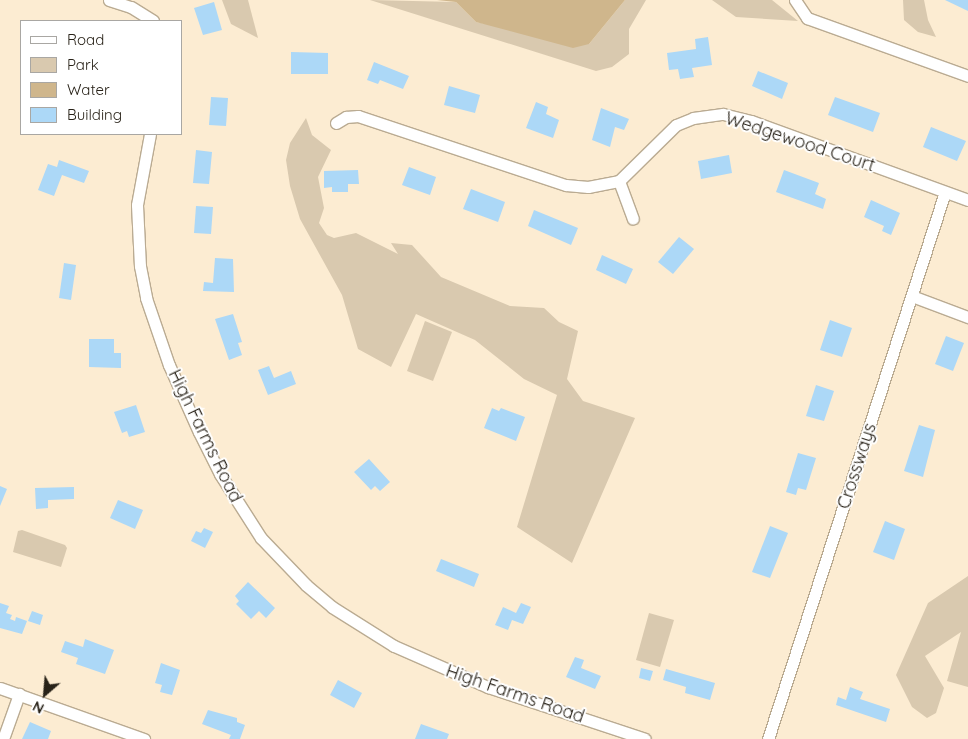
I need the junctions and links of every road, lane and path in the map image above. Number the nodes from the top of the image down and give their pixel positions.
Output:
1 (109, 0) edge
2 (795, 0) edge
3 (151, 20) edge
4 (968, 76) edge
5 (336, 124) dead end
6 (150, 135) edge
7 (619, 181) junction
8 (945, 192) junction
9 (968, 200) edge
10 (633, 220) dead end
11 (912, 296) junction
12 (968, 317) edge
13 (0, 688) edge
14 (19, 694) junction
15 (3, 739) edge
16 (144, 739) edge
17 (645, 739) edge
18 (768, 739) edge

1 - 3 street
2 - 4 street
5 - 7 street
6 - 17 street, High Farms Road
7 - 8 street, Wedgewood Court
7 - 10 street
8 - 9 street, Wedgewood Court
8 - 11 street, Crossways
11 - 12 street
11 - 18 street, Crossways
13 - 14 street
14 - 15 street
14 - 16 street

